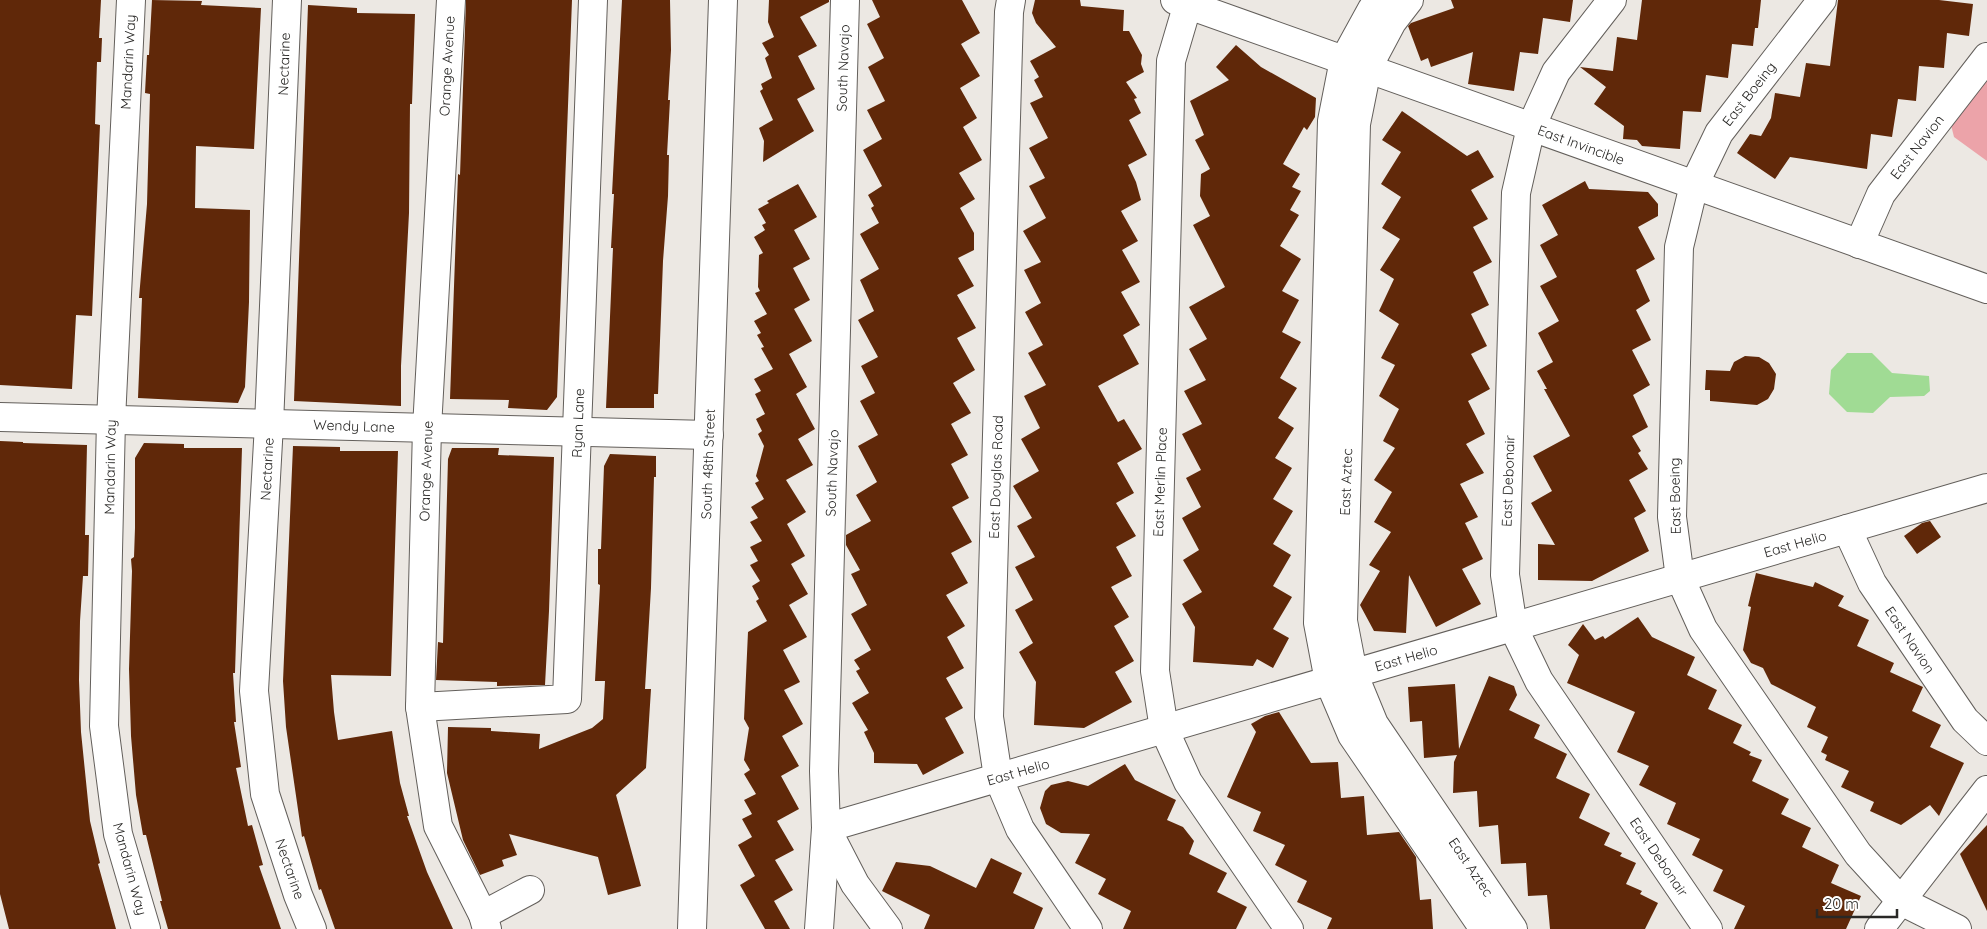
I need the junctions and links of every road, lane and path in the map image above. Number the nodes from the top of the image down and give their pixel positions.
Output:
1 (131, 0) edge
2 (287, 0) edge
3 (451, 0) edge
4 (593, 0) edge
5 (723, 0) edge
6 (845, 0) edge
7 (1011, 0) edge
8 (1378, 0) edge
9 (1409, 0) edge
10 (1612, 0) edge
11 (1822, 0) edge
12 (1183, 1) edge
13 (1987, 57) edge
14 (1356, 64) junction
15 (1531, 127) junction
16 (1694, 185) junction
17 (1859, 244) junction
18 (1987, 289) edge
19 (0, 417) edge
20 (111, 420) junction
21 (269, 424) junction
22 (427, 428) junction
23 (577, 432) junction
24 (709, 435) junction
25 (1987, 488) edge
26 (1847, 529) junction
27 (1680, 578) junction
28 (1513, 627) junction
29 (1341, 677) junction
30 (420, 706) junction
31 (1164, 729) junction
32 (1987, 741) edge
33 (998, 777) junction
34 (1987, 790) edge
35 (826, 828) junction
36 (530, 890) dead end
37 (1901, 901) junction
38 (485, 922) edge
39 (146, 929) edge
40 (312, 929) edge
41 (692, 929) edge
42 (819, 929) edge
43 (888, 929) edge
44 (1088, 929) edge
45 (1289, 929) edge
46 (1484, 929) edge
47 (1513, 929) edge
48 (1708, 929) edge
49 (1879, 929) edge
50 (1957, 929) edge

1 - 20 street, Mandarin Way
2 - 21 street, Nectarine
3 - 22 street, Orange Avenue
4 - 23 street, Ryan Lane
5 - 24 street, South 48th Street
6 - 35 street, South Navajo
7 - 33 street, East Douglas Road
8 - 14 street, East Aztec
9 - 14 street, East Aztec
10 - 15 street, East Debonair
11 - 16 street, East Boeing
12 - 14 street, East Invincible
12 - 31 street, East Merlin Place
13 - 17 street, East Navion
14 - 15 street, East Invincible
14 - 29 street, East Aztec
15 - 16 street, East Invincible
15 - 28 street, East Debonair
16 - 17 street, East Invincible
16 - 27 street, East Boeing
17 - 18 street, East Invincible
19 - 20 street, Wendy Lane
20 - 21 street, Wendy Lane
20 - 39 street, Mandarin Way
21 - 22 street, Wendy Lane
21 - 40 street, Nectarine
22 - 23 street, Wendy Lane
22 - 30 street, Orange Avenue
23 - 24 street, Wendy Lane
23 - 30 street, Ryan Lane
24 - 41 street, South 48th Street
25 - 26 street, East Helio
26 - 27 street, East Helio
26 - 32 street, East Navion
27 - 28 street, East Helio
27 - 37 street, East Boeing
28 - 29 street, East Helio
28 - 48 street, East Debonair
29 - 31 street, East Helio
29 - 46 street, East Aztec
29 - 47 street, East Aztec
30 - 38 street, Orange Avenue
31 - 33 street, East Helio
31 - 45 street, East Merlin Place
33 - 35 street, East Helio
33 - 44 street, East Douglas Road
34 - 37 street
35 - 42 street
35 - 43 street, South Navajo
36 - 38 street
37 - 49 street
37 - 50 street, East Boeing

